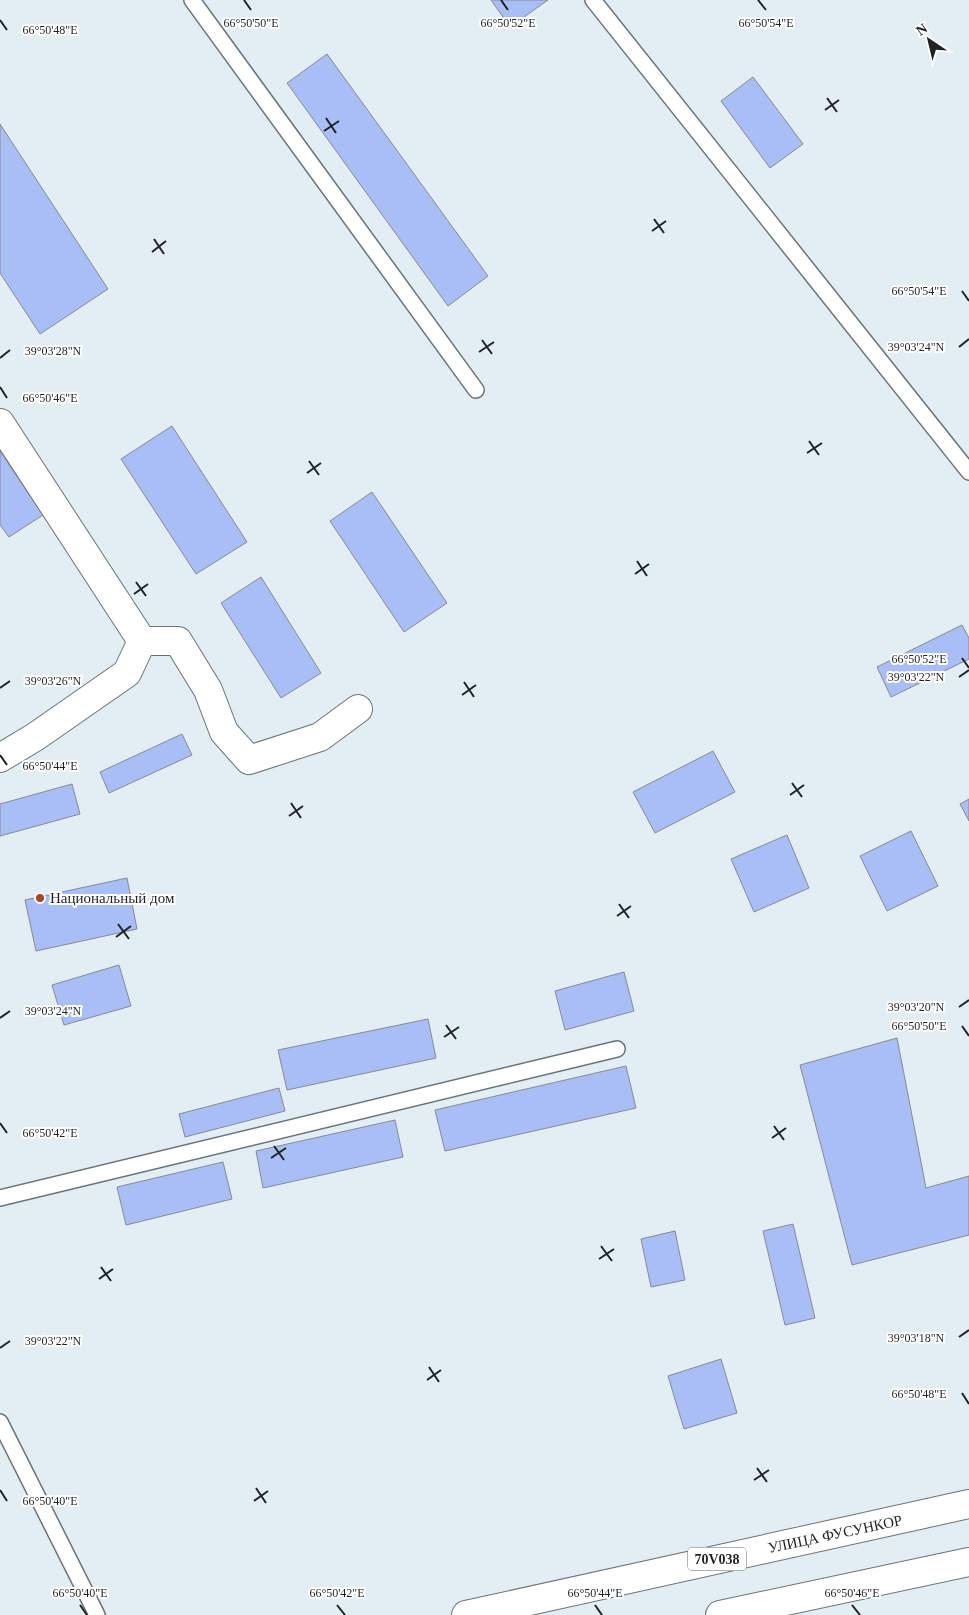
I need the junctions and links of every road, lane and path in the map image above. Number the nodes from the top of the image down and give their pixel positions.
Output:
1 (192, 0) edge
2 (593, 0) edge
3 (476, 390) dead end
4 (0, 423) edge
5 (969, 472) edge
6 (142, 641) junction
7 (358, 709) dead end
8 (0, 758) edge
9 (616, 1049) dead end
10 (0, 1198) edge
11 (0, 1422) edge
12 (969, 1504) edge
13 (969, 1562) edge
14 (97, 1615) edge
15 (466, 1615) edge
16 (720, 1615) edge

1 - 3 lane
2 - 5 lane
4 - 6 main road
6 - 7 main road
6 - 8 main road
9 - 10 lane
11 - 14 lane
12 - 15 main road, УЛИЦА ФУСУНКОР / 70V038
13 - 16 main road

